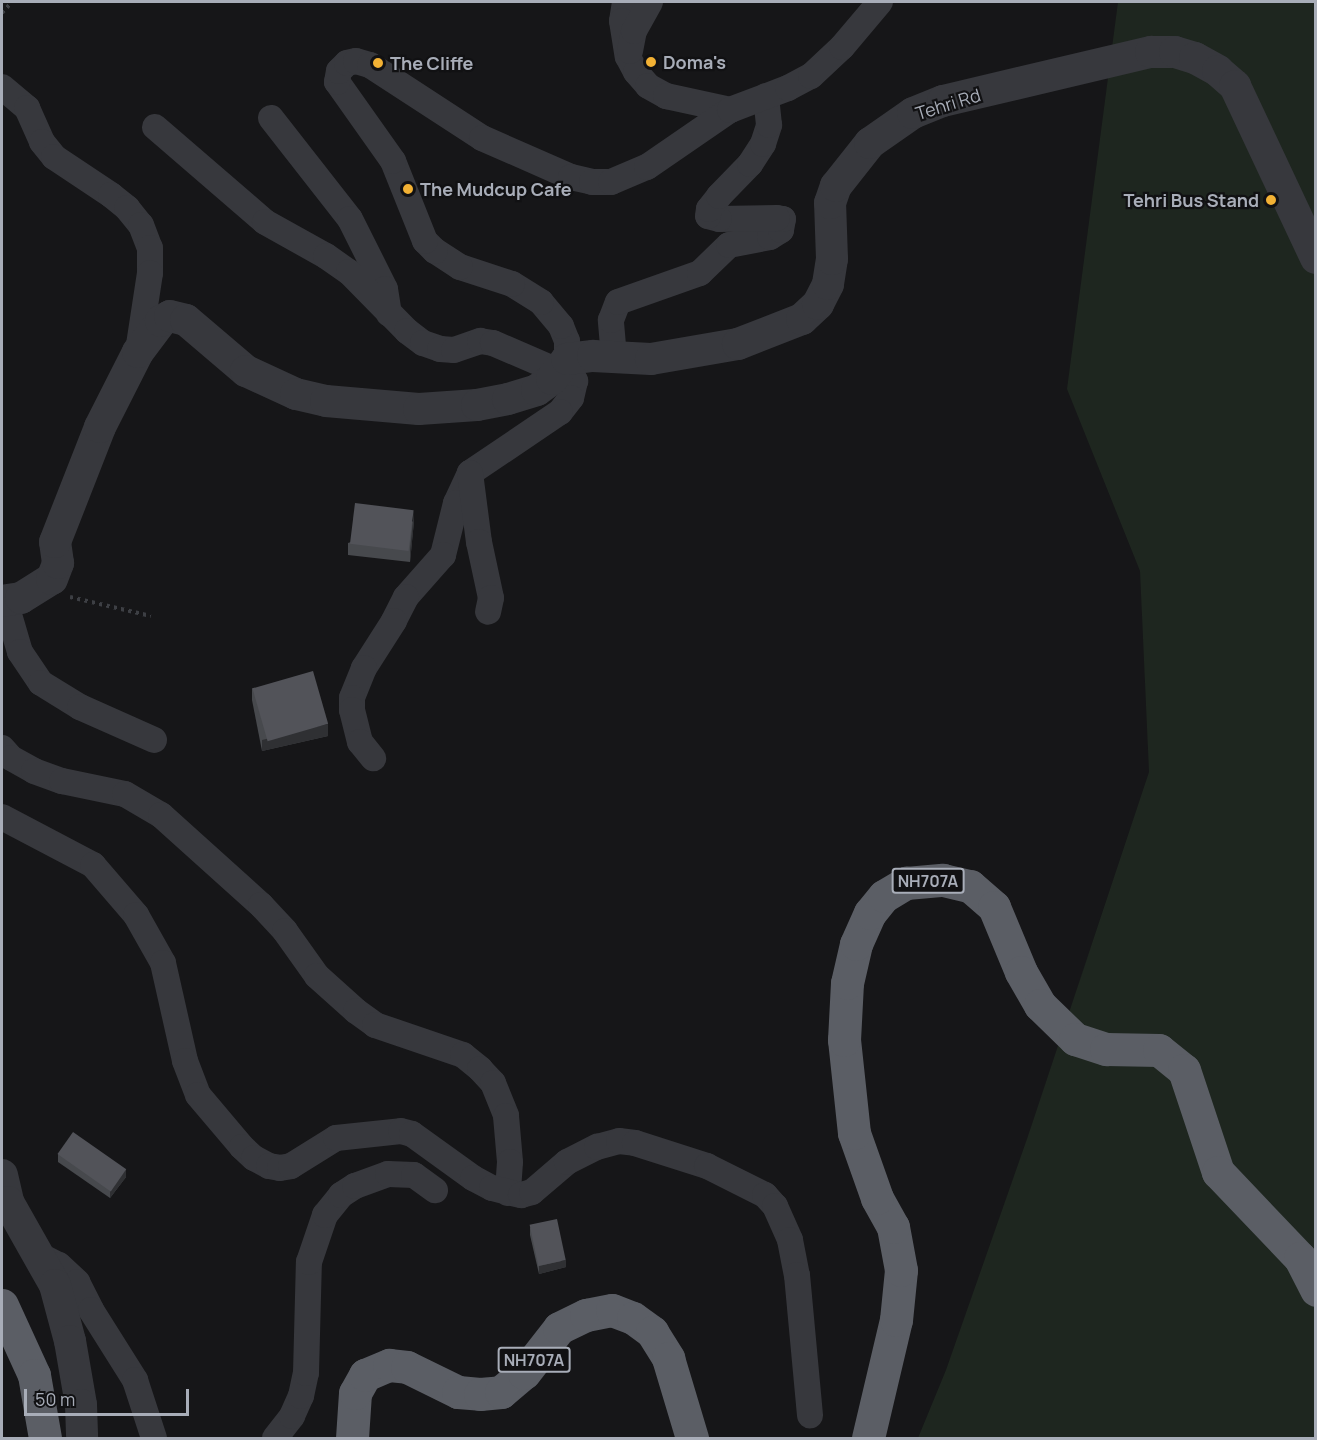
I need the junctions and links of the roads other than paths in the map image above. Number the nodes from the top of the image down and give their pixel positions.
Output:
1 (625, 2) edge
2 (651, 2) edge
3 (880, 2) edge
4 (628, 57) junction
5 (2, 87) edge
6 (766, 96) junction
7 (730, 110) junction
8 (271, 118) dead end
9 (155, 127) dead end
10 (1316, 258) edge
11 (390, 314) junction
12 (138, 352) junction
13 (614, 357) junction
14 (563, 365) junction
15 (470, 473) junction
16 (3, 601) edge
17 (488, 612) dead end
18 (154, 740) dead end
19 (5, 755) edge
20 (373, 758) dead end
21 (2, 817) edge
22 (2, 1175) edge
23 (435, 1190) dead end
24 (508, 1193) junction
25 (39, 1256) junction
26 (1316, 1290) edge
27 (2, 1305) edge
28 (810, 1415) dead end
29 (45, 1438) edge
30 (82, 1438) edge
31 (154, 1438) edge
32 (275, 1438) edge
33 (352, 1438) edge
34 (692, 1438) edge
35 (868, 1438) edge

1 - 4 street
2 - 4 street
3 - 6 street
4 - 7 street
5 - 12 street
6 - 7 street
6 - 13 street
7 - 14 street
8 - 11 street
9 - 11 street
10 - 13 street, Tehri Rd
11 - 14 street
12 - 14 street
12 - 16 street
13 - 14 street, Tehri Rd
14 - 15 street
15 - 17 street
15 - 20 street
16 - 18 street
19 - 24 street
21 - 24 street
22 - 25 street
23 - 32 street
24 - 28 street
25 - 30 street
25 - 31 street
26 - 35 highway, NH707A
27 - 29 highway
33 - 34 highway, NH707A

